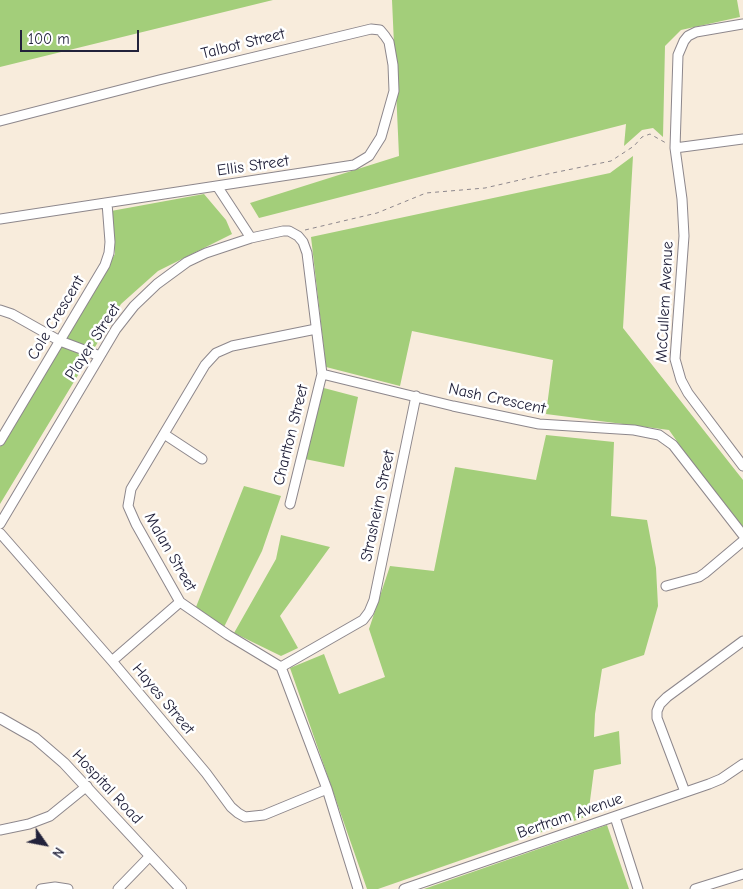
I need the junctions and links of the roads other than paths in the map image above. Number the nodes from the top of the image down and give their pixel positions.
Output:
1 (743, 24) edge
2 (376, 29) joint
3 (0, 121) edge
4 (743, 139) edge
5 (675, 148) junction
6 (217, 186) junction
7 (107, 203) junction
8 (0, 219) edge
9 (251, 238) junction
10 (0, 310) edge
11 (316, 329) junction
12 (60, 342) junction
13 (100, 356) junction
14 (322, 374) junction
15 (416, 396) junction
16 (164, 434) junction
17 (0, 441) edge
18 (202, 459) dead end
19 (743, 466) edge
20 (290, 504) dead end
21 (0, 524) edge
22 (0, 533) edge
23 (743, 536) edge
24 (743, 541) edge
25 (666, 586) dead end
26 (180, 602) junction
27 (743, 641) edge
28 (112, 661) junction
29 (281, 667) junction
30 (0, 718) edge
31 (743, 764) edge
32 (87, 786) junction
33 (328, 789) junction
34 (685, 792) junction
35 (615, 817) junction
36 (0, 830) edge
37 (150, 856) junction
38 (743, 874) edge
39 (40, 889) edge
40 (68, 889) edge
41 (118, 889) edge
42 (181, 889) edge
43 (358, 889) edge
44 (404, 889) edge
45 (638, 889) edge
46 (695, 889) edge

1 - 5 street, McCullem Avenue
2 - 3 street, Talbot Street
2 - 6 street, Ellis Street
4 - 5 street
5 - 19 street, McCullem Avenue
6 - 7 street, Ellis Street
6 - 9 street
7 - 8 street, Ellis Street
7 - 12 street, Cole Crescent
9 - 11 street, Player Street
9 - 13 street, Player Street
10 - 12 street
11 - 14 street
11 - 16 street, Malan Street
12 - 13 street
12 - 17 street, Cole Crescent
13 - 21 street, Player Street
14 - 15 street, Nash Crescent
14 - 20 street, Charlton Street
15 - 23 street, Nash Crescent
15 - 29 street, Strasheim Street
16 - 18 street
16 - 26 street, Malan Street
22 - 28 street, Hayes Street
24 - 25 street
26 - 28 street
26 - 29 street, Malan Street
27 - 34 street
28 - 33 street, Hayes Street
29 - 33 street
30 - 32 main road, Hospital Road
31 - 34 street, Bertram Avenue
32 - 36 street
32 - 37 main road, Hospital Road
33 - 43 street
34 - 35 street, Bertram Avenue
35 - 44 street, Bertram Avenue
35 - 45 street
37 - 41 street
37 - 42 main road, Hospital Road
38 - 46 street
39 - 40 street

